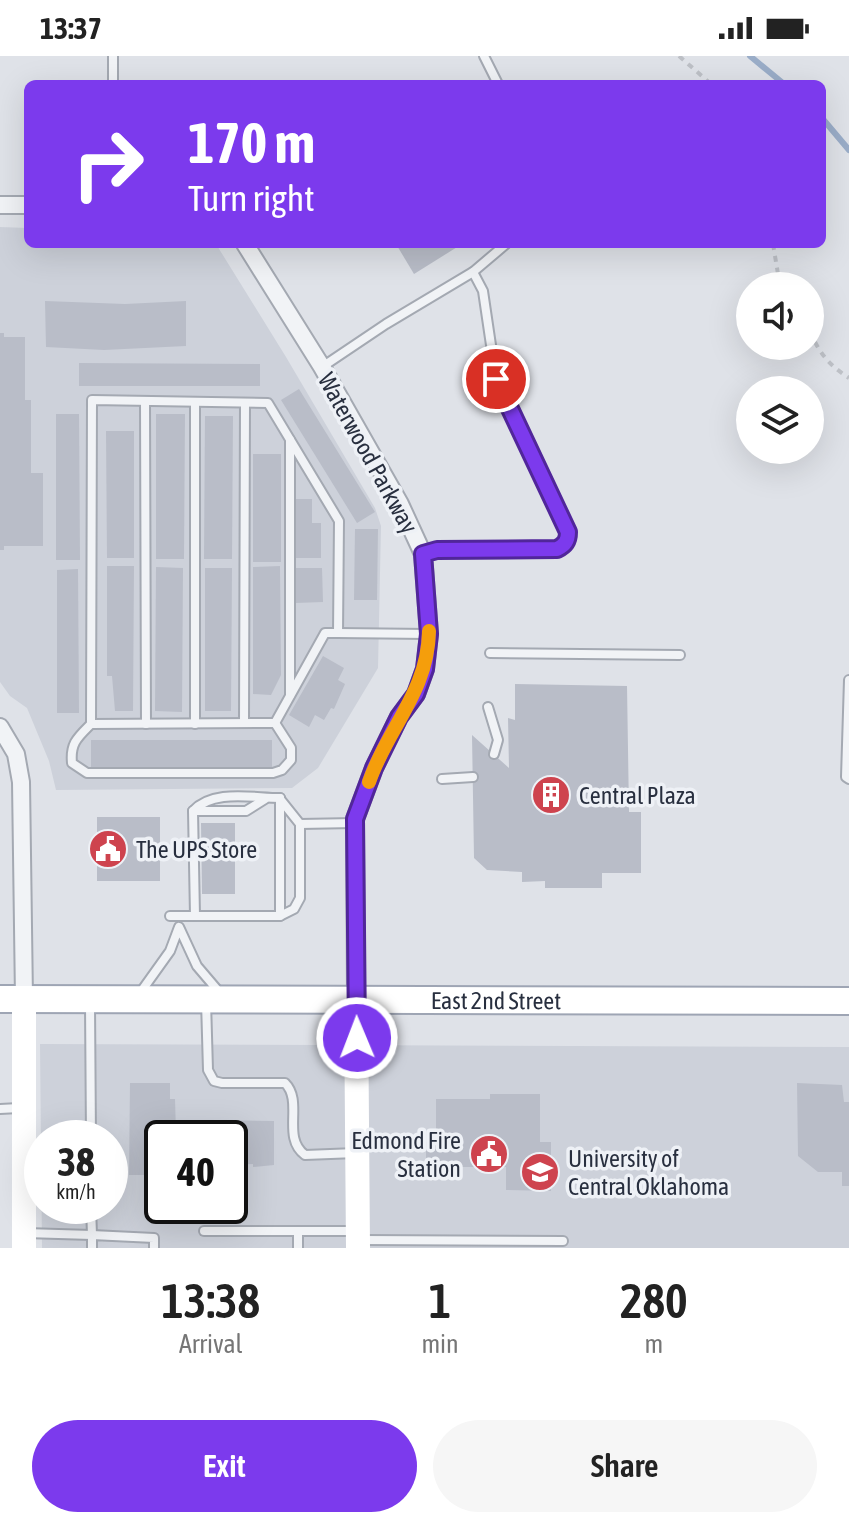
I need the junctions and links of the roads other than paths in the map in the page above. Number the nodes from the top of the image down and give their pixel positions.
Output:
1 (113, 56) edge
2 (484, 56) edge
3 (113, 80) edge
4 (496, 80) edge
5 (0, 205) edge
6 (24, 205) edge
7 (248, 248) edge
8 (501, 248) edge
9 (473, 272) junction
10 (322, 367) junction
11 (145, 401) junction
12 (195, 402) junction
13 (245, 403) junction
14 (290, 439) junction
15 (423, 554) junction
16 (338, 633) junction
17 (429, 634) junction
18 (490, 653) dead end
19 (680, 655) dead end
20 (849, 680) edge
21 (290, 695) junction
22 (488, 707) dead end
23 (244, 723) junction
24 (275, 723) junction
25 (91, 724) junction
26 (146, 724) junction
27 (195, 724) junction
28 (0, 727) edge
29 (494, 754) dead end
30 (848, 756) edge
31 (473, 777) dead end
32 (442, 779) dead end
33 (849, 779) edge
34 (266, 798) junction
35 (280, 798) junction
36 (193, 811) junction
37 (355, 823) junction
38 (300, 824) junction
39 (195, 916) junction
40 (280, 916) junction
41 (179, 927) junction
42 (12, 999) edge
43 (90, 999) junction
44 (136, 999) junction
45 (216, 1000) junction
46 (356, 1001) junction
47 (849, 1001) edge
48 (12, 1108) edge
49 (91, 1120) edge
50 (357, 1153) junction
51 (92, 1224) edge
52 (204, 1231) dead end
53 (298, 1231) junction
54 (92, 1235) junction
55 (24, 1240) edge
56 (358, 1240) edge
57 (563, 1241) dead end
58 (92, 1248) edge
59 (154, 1248) edge
60 (298, 1248) edge

1 - 3 lane
2 - 4 lane
5 - 6 street
7 - 10 street, Waterwood Parkway
8 - 9 lane
9 - 10 lane
9 - 15 lane
10 - 15 street, Waterwood Parkway
11 - 12 lane
11 - 25 lane
11 - 26 lane
12 - 13 lane
12 - 27 lane
13 - 14 lane
13 - 23 lane
14 - 16 lane
14 - 21 lane
15 - 17 street, Waterwood Parkway
16 - 17 lane
16 - 21 lane
17 - 37 street, Waterwood Parkway
18 - 19 lane
20 - 30 lane
21 - 24 lane
22 - 29 lane
23 - 24 lane
23 - 27 lane
24 - 25 lane
25 - 26 lane
26 - 27 lane
28 - 42 street
30 - 33 lane
31 - 32 lane
34 - 35 lane
34 - 36 lane
34 - 36 lane
35 - 38 lane
35 - 40 lane
36 - 39 lane
37 - 38 lane
37 - 46 street, Waterwood Parkway
38 - 40 lane
39 - 40 lane
39 - 41 lane
41 - 44 lane
41 - 45 lane
42 - 43 main road, East 2nd Street
42 - 48 street
43 - 44 main road, East 2nd Street
43 - 49 lane
44 - 45 main road, East 2nd Street
45 - 46 main road, East 2nd Street
45 - 50 lane
46 - 47 main road, East 2nd Street
46 - 50 street
48 - 55 street
50 - 56 street
51 - 54 lane
52 - 53 lane
53 - 56 lane
53 - 60 lane
54 - 55 lane
54 - 58 lane
54 - 59 lane
56 - 57 lane

